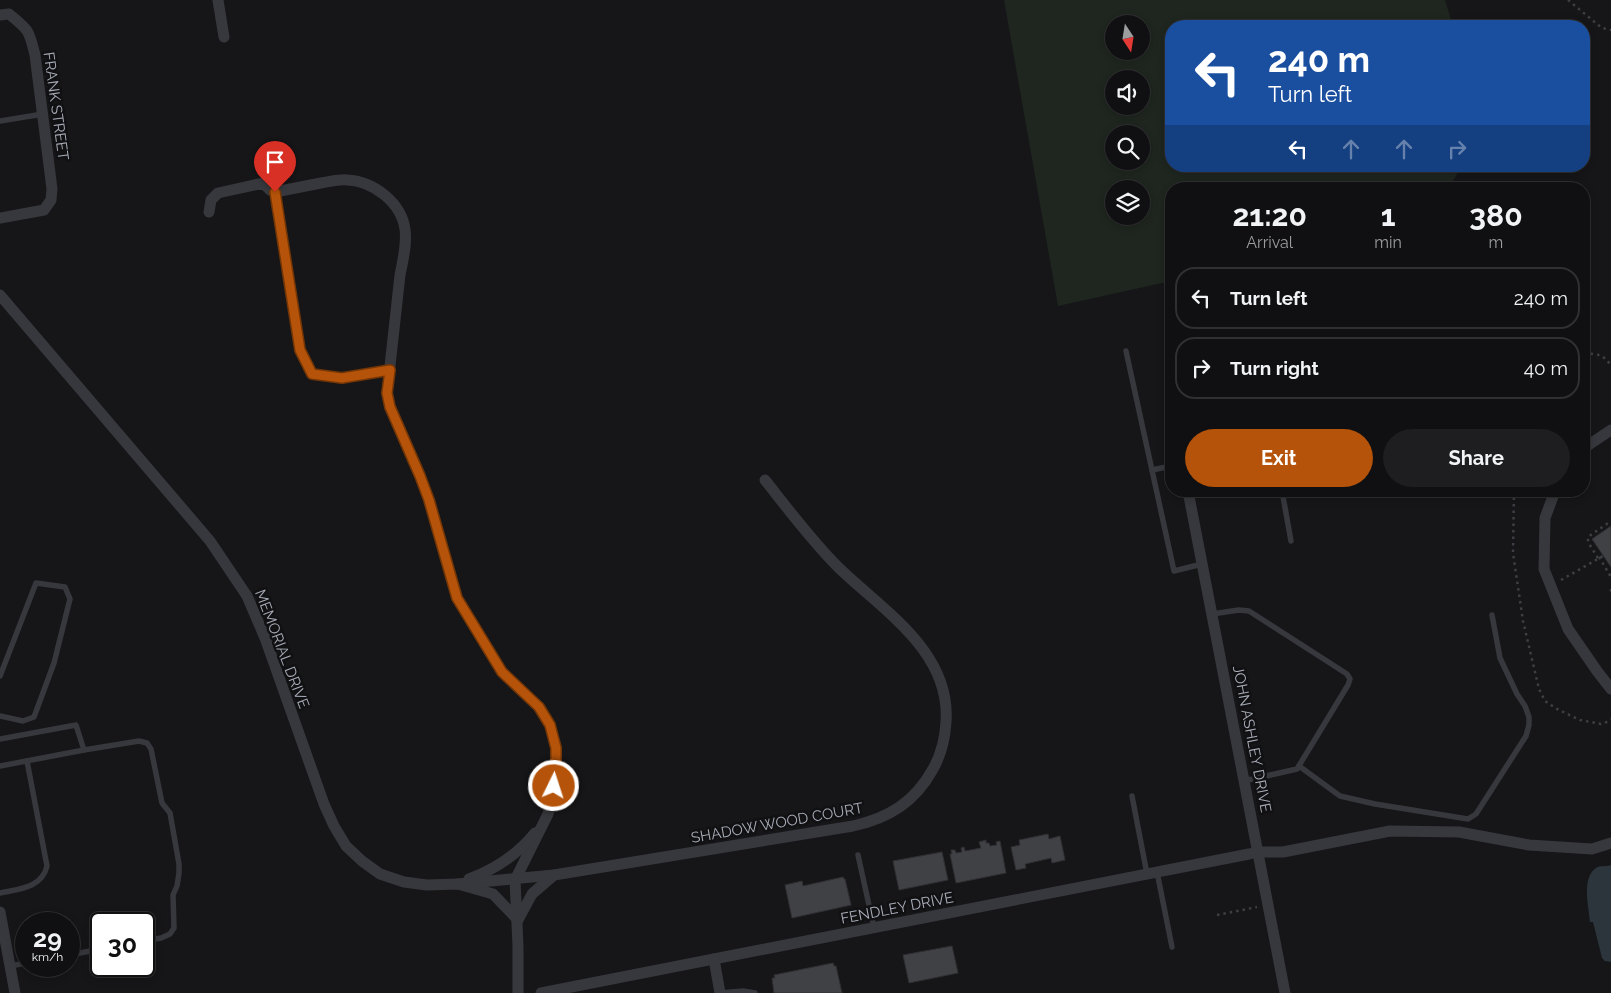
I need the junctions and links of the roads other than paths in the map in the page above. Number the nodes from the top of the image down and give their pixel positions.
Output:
1 (218, 0) edge
2 (4, 14) edge
3 (224, 37) dead end
4 (43, 114) junction
5 (0, 121) edge
6 (275, 192) junction
7 (209, 212) dead end
8 (0, 218) edge
9 (0, 296) edge
10 (1126, 352) dead end
11 (390, 370) junction
12 (1611, 430) edge
13 (1590, 444) edge
14 (1165, 467) edge
15 (1152, 470) junction
16 (765, 480) dead end
17 (1189, 497) edge
18 (1283, 497) edge
19 (1553, 497) edge
20 (1291, 541) dead end
21 (1202, 564) junction
22 (1212, 614) junction
23 (1492, 615) dead end
24 (0, 676) edge
25 (1611, 689) edge
26 (0, 716) edge
27 (0, 739) edge
28 (84, 750) junction
29 (26, 761) junction
30 (0, 766) edge
31 (1299, 766) junction
32 (1244, 781) junction
33 (1132, 796) dead end
34 (544, 823) junction
35 (1611, 843) edge
36 (1258, 852) junction
37 (858, 855) dead end
38 (1152, 873) junction
39 (554, 875) junction
40 (515, 880) junction
41 (458, 884) junction
42 (0, 893) edge
43 (0, 912) edge
44 (518, 920) junction
45 (874, 928) junction
46 (155, 939) edge
47 (1172, 947) dead end
48 (714, 959) junction
49 (15, 965) edge
50 (10, 966) junction
51 (15, 993) edge
52 (518, 993) edge
53 (541, 993) edge
54 (720, 993) edge
55 (755, 993) edge
56 (1285, 993) edge

1 - 3 street
2 - 4 street, FRANK STREET
4 - 5 lane
4 - 8 street, FRANK STREET
6 - 7 street
6 - 11 lane
6 - 11 street
9 - 41 street, MEMORIAL DRIVE
10 - 15 lane
11 - 34 street
12 - 13 street
14 - 15 lane
15 - 21 lane
16 - 39 street, SHADOW WOOD COURT
17 - 21 street, JOHN ASHLEY DRIVE
18 - 20 lane
19 - 25 street
21 - 22 street, JOHN ASHLEY DRIVE
22 - 31 lane
22 - 32 street, JOHN ASHLEY DRIVE
23 - 31 lane
24 - 26 lane
27 - 28 lane
28 - 29 lane
28 - 46 lane
29 - 30 lane
29 - 42 lane
31 - 32 lane
32 - 36 street, JOHN ASHLEY DRIVE
33 - 38 lane
34 - 40 street
34 - 41 street, MEMORIAL DRIVE
35 - 36 street, FENDLEY DRIVE
36 - 38 street, FENDLEY DRIVE
36 - 56 street, JOHN ASHLEY DRIVE
37 - 45 lane
38 - 45 street, FENDLEY DRIVE
38 - 47 lane
39 - 40 street, SHADOW WOOD COURT
39 - 44 street
40 - 41 street, SHADOW WOOD COURT
40 - 44 street
41 - 44 street, MEMORIAL DRIVE
43 - 50 street
44 - 52 street
45 - 48 street, FENDLEY DRIVE
48 - 53 street, FENDLEY DRIVE
48 - 54 street
49 - 50 lane
50 - 51 street
54 - 55 lane

